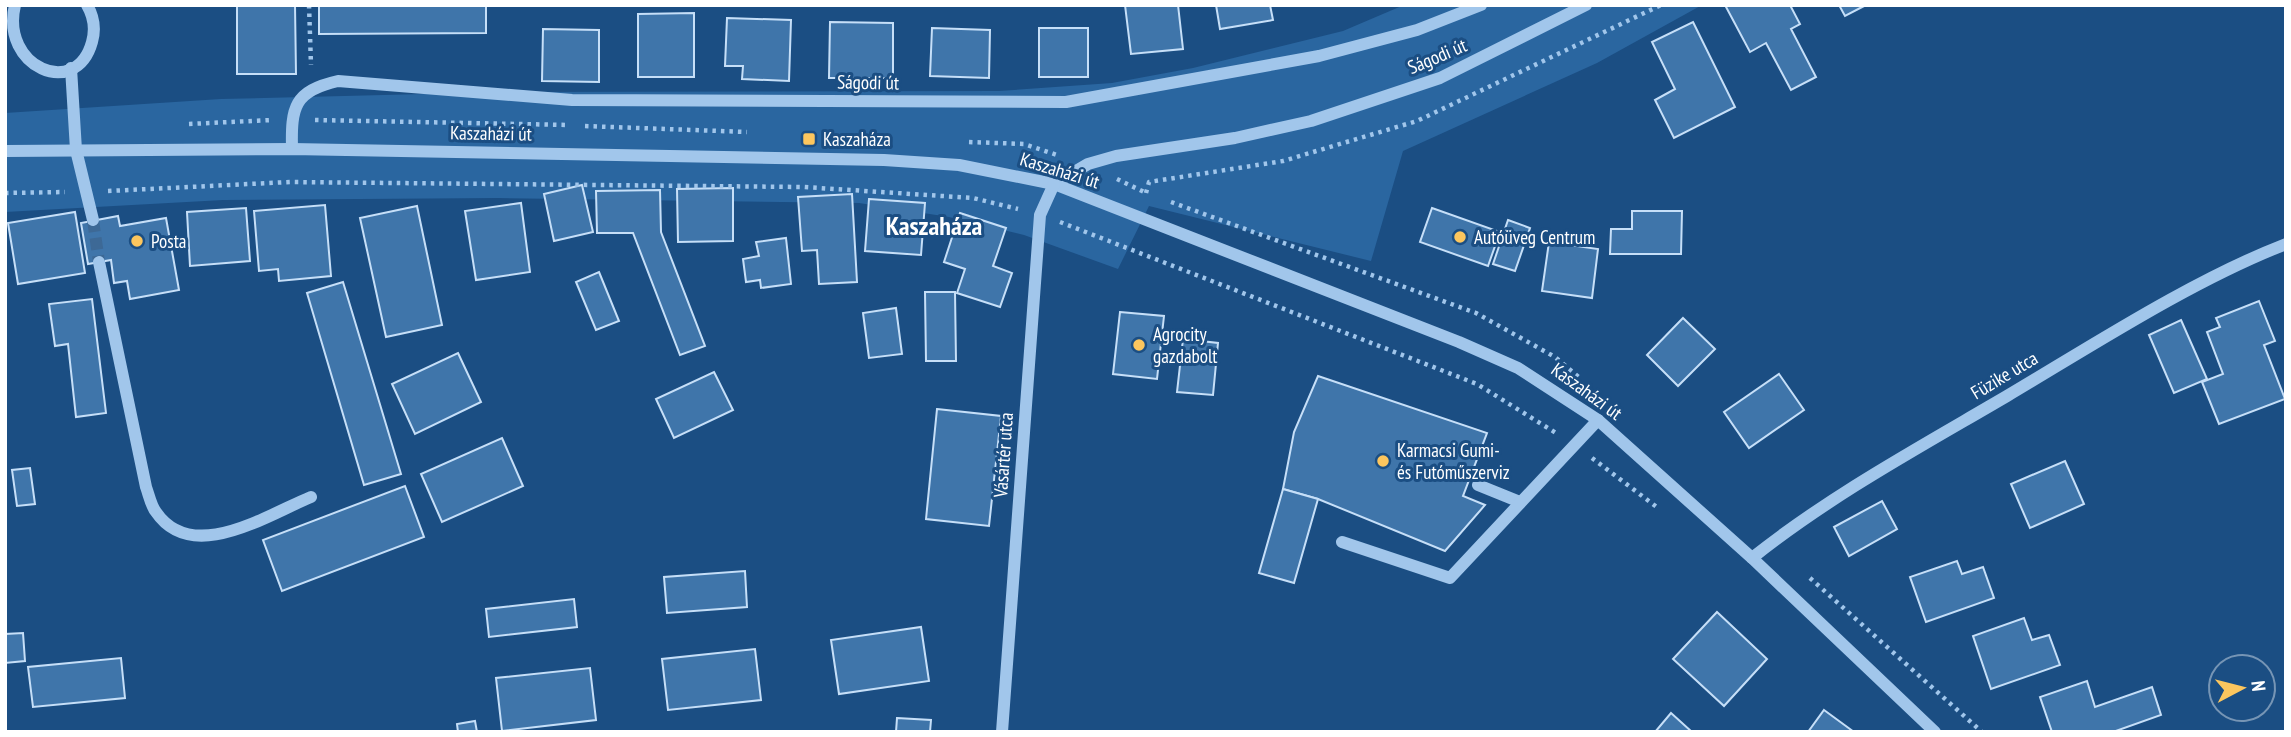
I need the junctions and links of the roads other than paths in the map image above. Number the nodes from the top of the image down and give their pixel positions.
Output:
1 (15, 5) edge
2 (87, 5) edge
3 (1481, 5) edge
4 (1586, 5) edge
5 (71, 68) junction
6 (292, 149) junction
7 (76, 150) junction
8 (5, 151) edge
9 (1054, 184) junction
10 (93, 220) tunnel mouth
11 (2286, 244) edge
12 (99, 262) tunnel mouth
13 (1598, 420) junction
14 (1478, 485) dead end
15 (311, 497) dead end
16 (1520, 502) junction
17 (1342, 542) dead end
18 (1752, 558) junction
19 (1002, 732) edge
20 (1935, 732) edge

1 - 5 street
2 - 5 street
3 - 6 street, Ságodi út
4 - 9 street, Ságodi út
5 - 7 street
6 - 7 street, Kaszaházi út
6 - 9 street, Kaszaházi út
7 - 8 street, Kaszaházi út
7 - 10 street
9 - 13 street, Kaszaházi út
9 - 19 street, Vásártér utca
11 - 18 street, Füzike utca
12 - 15 street
13 - 16 street
13 - 18 street, Kaszaházi út
14 - 16 street
16 - 17 street
18 - 20 street, Kaszaházi út

